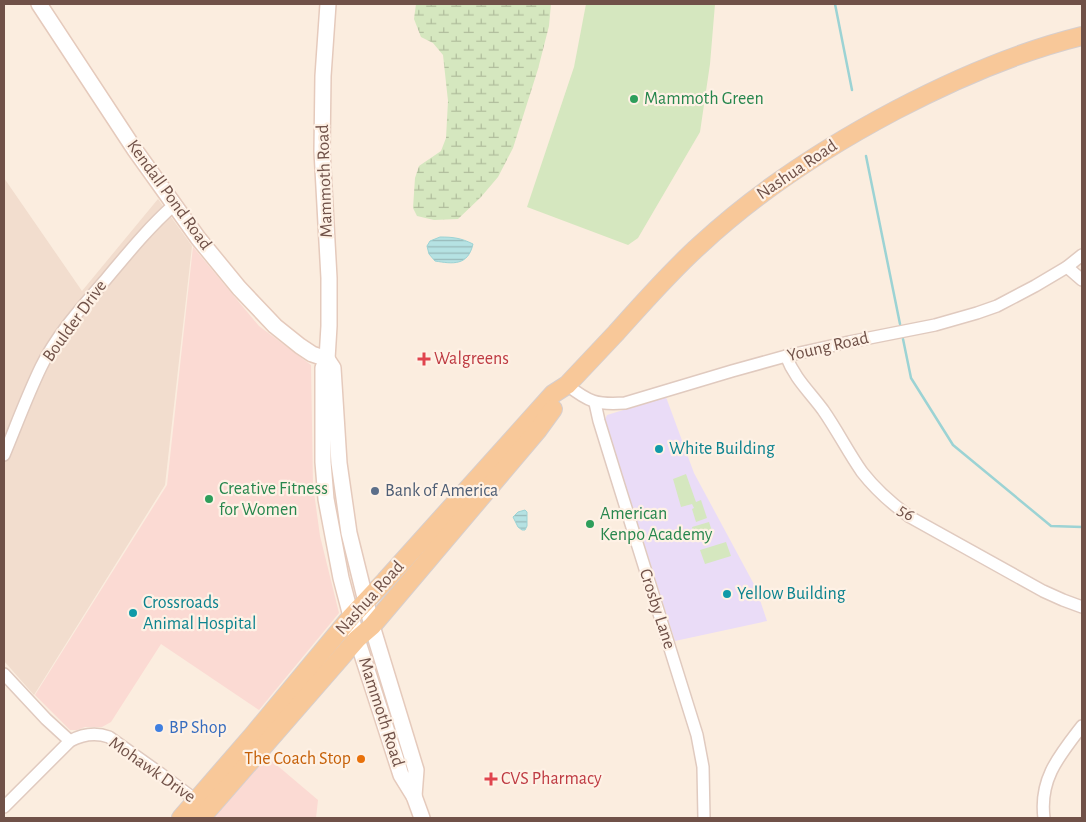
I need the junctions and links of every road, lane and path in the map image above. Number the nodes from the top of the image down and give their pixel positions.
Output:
1 (39, 4) edge
2 (328, 4) edge
3 (1082, 36) edge
4 (174, 205) junction
5 (1082, 255) edge
6 (1067, 267) junction
7 (1082, 280) edge
8 (786, 356) junction
9 (328, 359) junction
10 (567, 385) junction
11 (595, 403) junction
12 (4, 424) edge
13 (14, 430) junction
14 (4, 455) edge
15 (366, 601) junction
16 (1082, 607) edge
17 (351, 617) junction
18 (372, 626) junction
19 (357, 639) junction
20 (4, 674) edge
21 (1082, 726) edge
22 (70, 741) junction
23 (414, 796) junction
24 (4, 808) edge
25 (202, 809) edge
26 (181, 818) edge
27 (422, 818) edge
28 (704, 818) edge
29 (1044, 818) edge

1 - 4 main road, Kendall Pond Road
2 - 9 main road, Mammoth Road
3 - 10 main road, Nashua Road
4 - 9 main road, Kendall Pond Road
4 - 13 street, Boulder Drive
5 - 6 street, Young Road
6 - 7 street
6 - 8 street, Young Road
8 - 11 street, Young Road
8 - 16 street, 56
9 - 15 main road, Mammoth Road
9 - 17 main road, Mammoth Road
10 - 11 street, Young Road
10 - 15 main road, Nashua Road
10 - 18 main road, Nashua Road
11 - 28 street, Crosby Lane
12 - 13 street
13 - 14 street, Boulder Drive
15 - 17 main road, Nashua Road
15 - 18 main road, Mammoth Road
17 - 19 main road, Mammoth Road
17 - 25 main road, Nashua Road
18 - 19 main road, Nashua Road
18 - 23 main road, Mammoth Road
19 - 23 main road, Mammoth Road
19 - 25 main road, Nashua Road
20 - 22 street
21 - 29 street
22 - 24 street, Mohawk Drive
22 - 25 street, Mohawk Drive
23 - 27 main road, Mammoth Road
25 - 26 main road, Nashua Road

